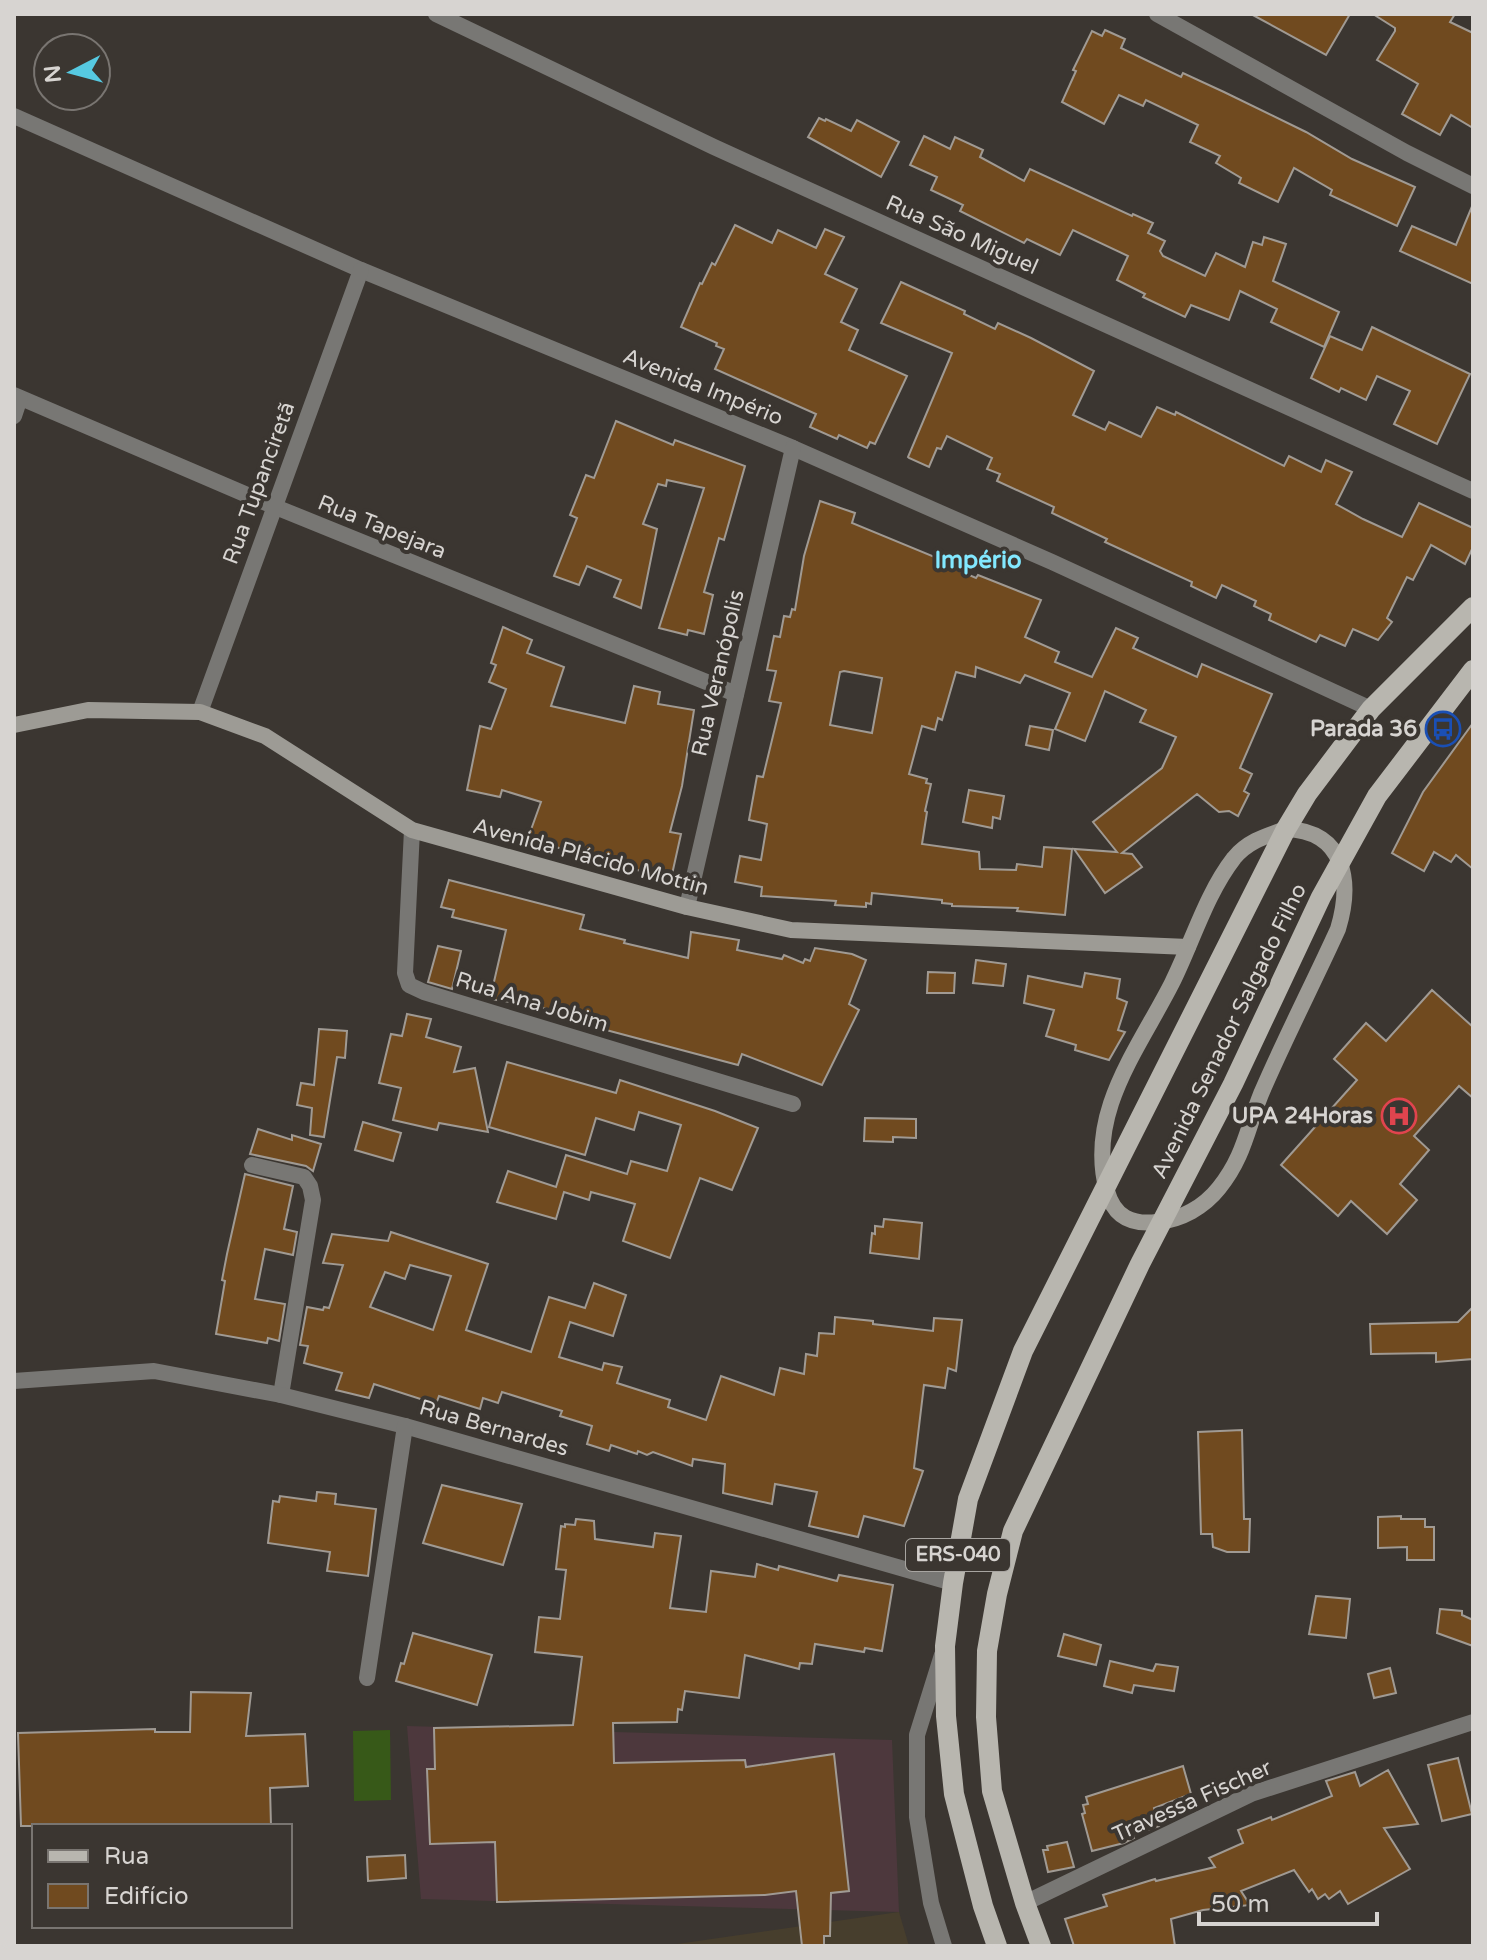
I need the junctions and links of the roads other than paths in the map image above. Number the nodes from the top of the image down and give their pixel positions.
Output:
1 (436, 14) edge
2 (1157, 14) edge
3 (14, 116) edge
4 (1473, 186) edge
5 (361, 270) junction
6 (17, 396) edge
7 (14, 416) edge
8 (793, 448) junction
9 (1473, 491) edge
10 (273, 506) junction
11 (1473, 607) edge
12 (1473, 670) edge
13 (736, 694) junction
14 (1371, 709) junction
15 (200, 712) junction
16 (14, 725) edge
17 (1286, 829) junction
18 (412, 830) junction
19 (1340, 862) junction
20 (687, 907) junction
21 (1188, 947) junction
22 (793, 1104) dead end
23 (252, 1165) dead end
24 (1106, 1187) junction
25 (1161, 1222) junction
26 (14, 1381) edge
27 (281, 1395) junction
28 (405, 1426) junction
29 (953, 1583) junction
30 (945, 1646) junction
31 (367, 1678) dead end
32 (1473, 1722) edge
33 (1025, 1903) junction
34 (944, 1946) edge
35 (997, 1946) edge
36 (1041, 1946) edge

1 - 9 street, Rua São Miguel
2 - 4 street
3 - 5 street, Avenida Império
5 - 8 street, Avenida Império
5 - 10 street, Rua Tupanciretã
6 - 7 street
6 - 10 street, Rua Tapejara
8 - 13 street, Rua Veranópolis
8 - 14 street, Avenida Império
10 - 13 street, Rua Tapejara
10 - 15 street, Rua Tupanciretã
11 - 14 main road, Avenida Senador Salgado Filho / ERS-040
12 - 19 main road, Avenida Senador Salgado Filho / ERS-040
13 - 20 street, Rua Veranópolis
14 - 17 main road, Avenida Senador Salgado Filho / ERS-040
15 - 16 main road, Avenida Plácido Mottin
15 - 18 main road, Avenida Plácido Mottin
17 - 19 main road
17 - 21 main road
17 - 24 main road, Avenida Senador Salgado Filho / ERS-040
18 - 20 main road, Avenida Plácido Mottin
18 - 22 street, Rua Ana Jobim
19 - 25 main road, Avenida Senador Salgado Filho / ERS-040
19 - 25 main road
20 - 21 main road, Avenida Plácido Mottin
21 - 24 main road
23 - 27 street
24 - 25 main road
24 - 29 main road, Avenida Senador Salgado Filho / ERS-040
25 - 33 main road, Avenida Senador Salgado Filho / ERS-040
26 - 27 street, Rua Bernardes
27 - 28 street, Rua Bernardes
28 - 29 street, Rua Bernardes
28 - 31 street
29 - 30 main road, Avenida Senador Salgado Filho / ERS-040
30 - 34 street
30 - 35 main road, Avenida Senador Salgado Filho / ERS-040
32 - 33 street, Travessa Fischer
33 - 36 main road, Avenida Senador Salgado Filho / ERS-040

